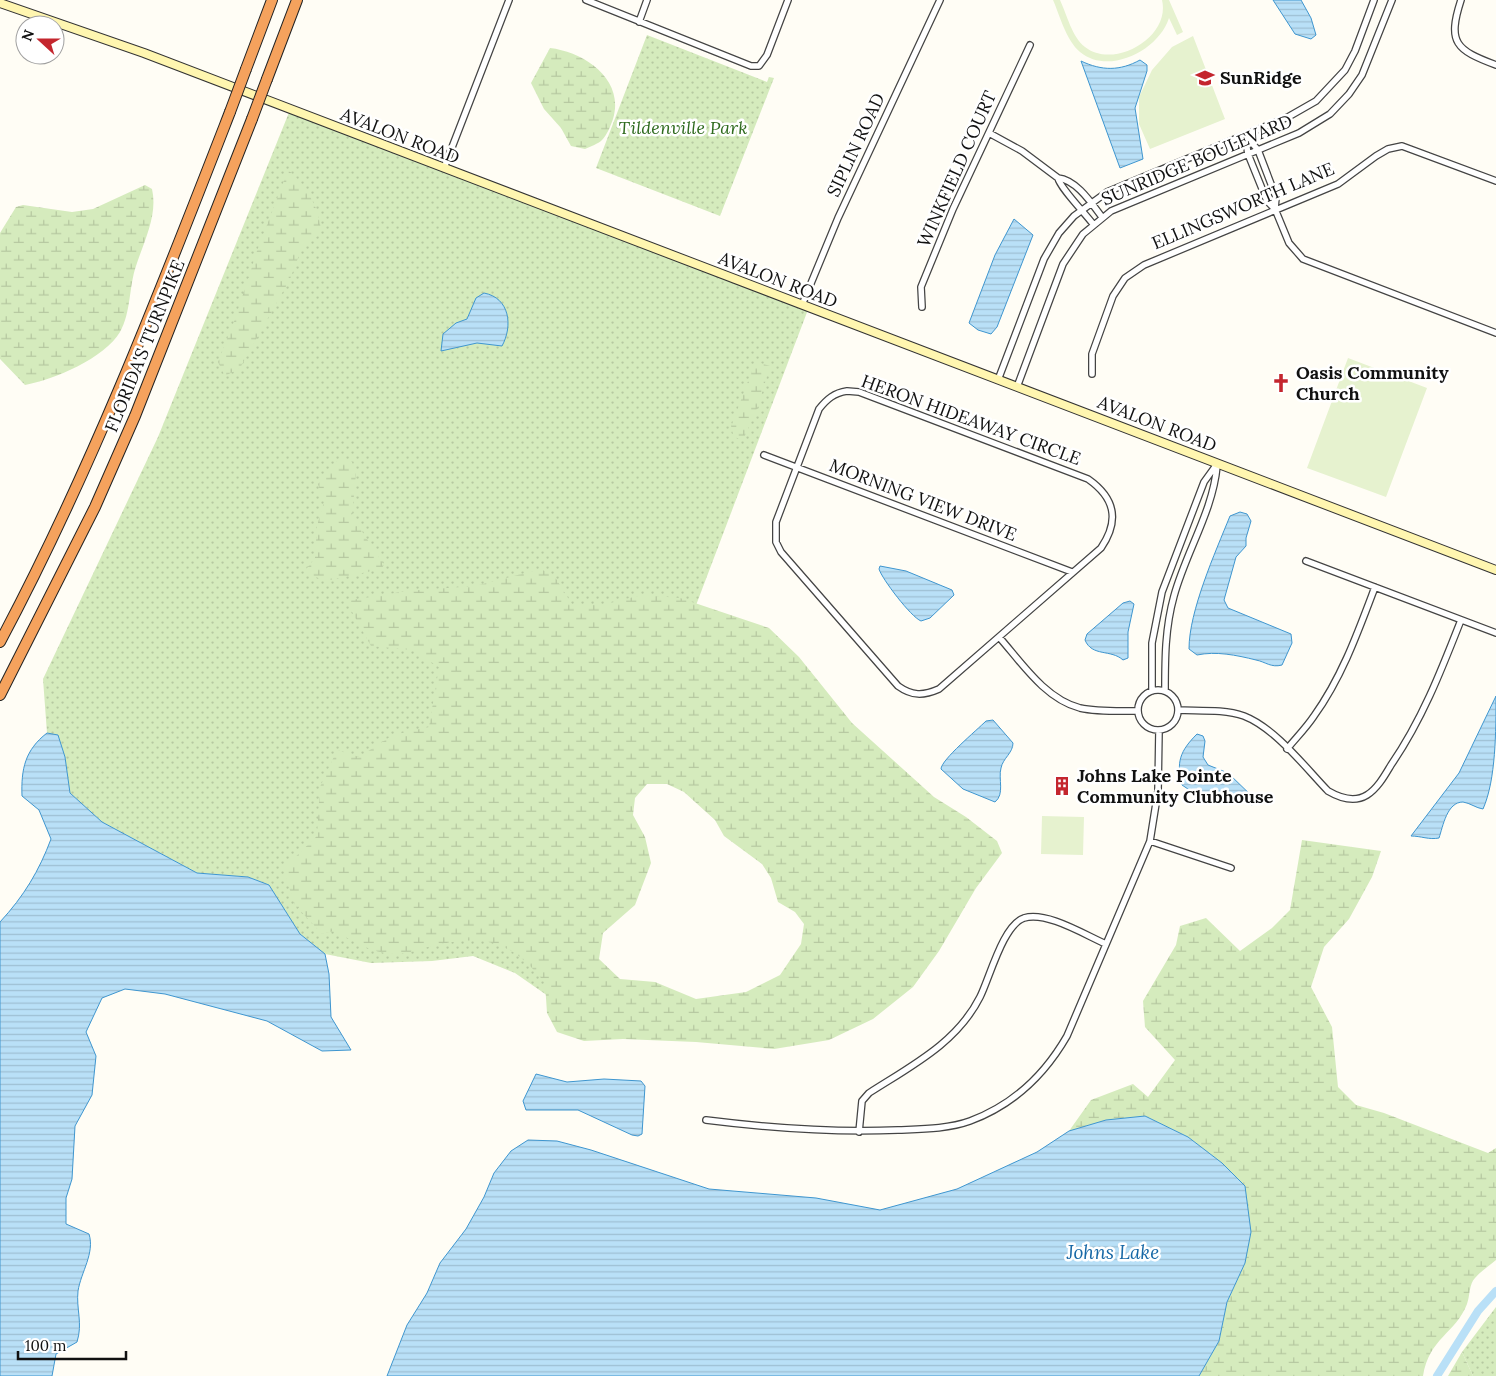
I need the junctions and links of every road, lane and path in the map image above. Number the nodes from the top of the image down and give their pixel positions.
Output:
1 (7, 0) edge
2 (272, 0) edge
3 (297, 0) edge
4 (509, 0) edge
5 (586, 0) edge
6 (647, 0) edge
7 (788, 0) edge
8 (940, 0) edge
9 (1374, 0) edge
10 (1392, 0) edge
11 (1461, 0) edge
12 (0, 3) edge
13 (37, 15) edge
14 (40, 15) edge
15 (639, 22) junction
16 (65, 25) edge
17 (1030, 45) dead end
18 (1496, 65) edge
19 (989, 133) junction
20 (1245, 135) junction
21 (1258, 150) junction
22 (1248, 154) junction
23 (444, 168) junction
24 (1268, 177) junction
25 (1058, 178) junction
26 (1258, 181) junction
27 (1496, 181) edge
28 (1090, 202) junction
29 (1082, 208) junction
30 (1275, 210) junction
31 (1102, 217) junction
32 (1093, 224) junction
33 (802, 305) junction
34 (922, 307) dead end
35 (1496, 333) edge
36 (1092, 374) dead end
37 (998, 380) junction
38 (1017, 387) junction
39 (764, 455) dead end
40 (1217, 464) junction
41 (797, 468) junction
42 (1306, 560) dead end
43 (1171, 565) junction
44 (1183, 570) junction
45 (1496, 570) edge
46 (1072, 572) junction
47 (1375, 587) junction
48 (1461, 620) junction
49 (1496, 633) edge
50 (999, 636) junction
51 (0, 642) edge
52 (1152, 691) junction
53 (1165, 691) junction
54 (0, 695) edge
55 (1178, 710) junction
56 (1138, 711) junction
57 (1159, 730) junction
58 (1287, 749) junction
59 (1150, 841) junction
60 (1232, 868) dead end
61 (1106, 944) junction
62 (706, 1120) dead end
63 (859, 1132) junction

1 - 14 main road, AVALON ROAD
2 - 51 highway, FLORIDA'S TURNPIKE, bridge
3 - 54 highway, FLORIDA'S TURNPIKE, bridge
4 - 23 street
5 - 15 street
6 - 15 street
7 - 15 street
8 - 33 street, SIPLIN ROAD
9 - 20 street, SUNRIDGE BOULEVARD
10 - 21 street, SUNRIDGE BOULEVARD
11 - 18 street
12 - 13 main road, AVALON ROAD
16 - 23 main road, AVALON ROAD
17 - 19 street, WINKFIELD COURT
19 - 25 street
19 - 34 street, WINKFIELD COURT
20 - 21 street
20 - 22 street
20 - 28 street, SUNRIDGE BOULEVARD
21 - 22 street, SUNRIDGE BOULEVARD
21 - 24 street
22 - 26 street
22 - 31 street, SUNRIDGE BOULEVARD
23 - 33 main road, AVALON ROAD
24 - 26 street
24 - 30 street
25 - 28 street
25 - 29 street
26 - 30 street
27 - 30 street, ELLINGSWORTH LANE
28 - 29 street, SUNRIDGE BOULEVARD
28 - 31 street
29 - 32 street
29 - 37 street, SUNRIDGE BOULEVARD
30 - 35 street
30 - 36 street, ELLINGSWORTH LANE
31 - 32 street, SUNRIDGE BOULEVARD
32 - 38 street, SUNRIDGE BOULEVARD
33 - 37 main road, AVALON ROAD
37 - 38 main road, AVALON ROAD
38 - 40 main road, AVALON ROAD
39 - 41 street, MORNING VIEW DRIVE
40 - 43 street
40 - 44 street
40 - 45 main road, AVALON ROAD
41 - 46 street, MORNING VIEW DRIVE
41 - 46 street, HERON HIDEAWAY CIRCLE
41 - 50 street, HERON HIDEAWAY CIRCLE
42 - 47 street
43 - 44 street
43 - 52 street
44 - 53 street
46 - 50 street, HERON HIDEAWAY CIRCLE
47 - 48 street
47 - 58 street
48 - 49 street
48 - 58 street
50 - 56 street
52 - 53 street
52 - 56 street
53 - 55 street
55 - 57 street
55 - 58 street
56 - 57 street
57 - 59 street
59 - 60 street
59 - 61 street
61 - 63 street
61 - 63 street
62 - 63 street

